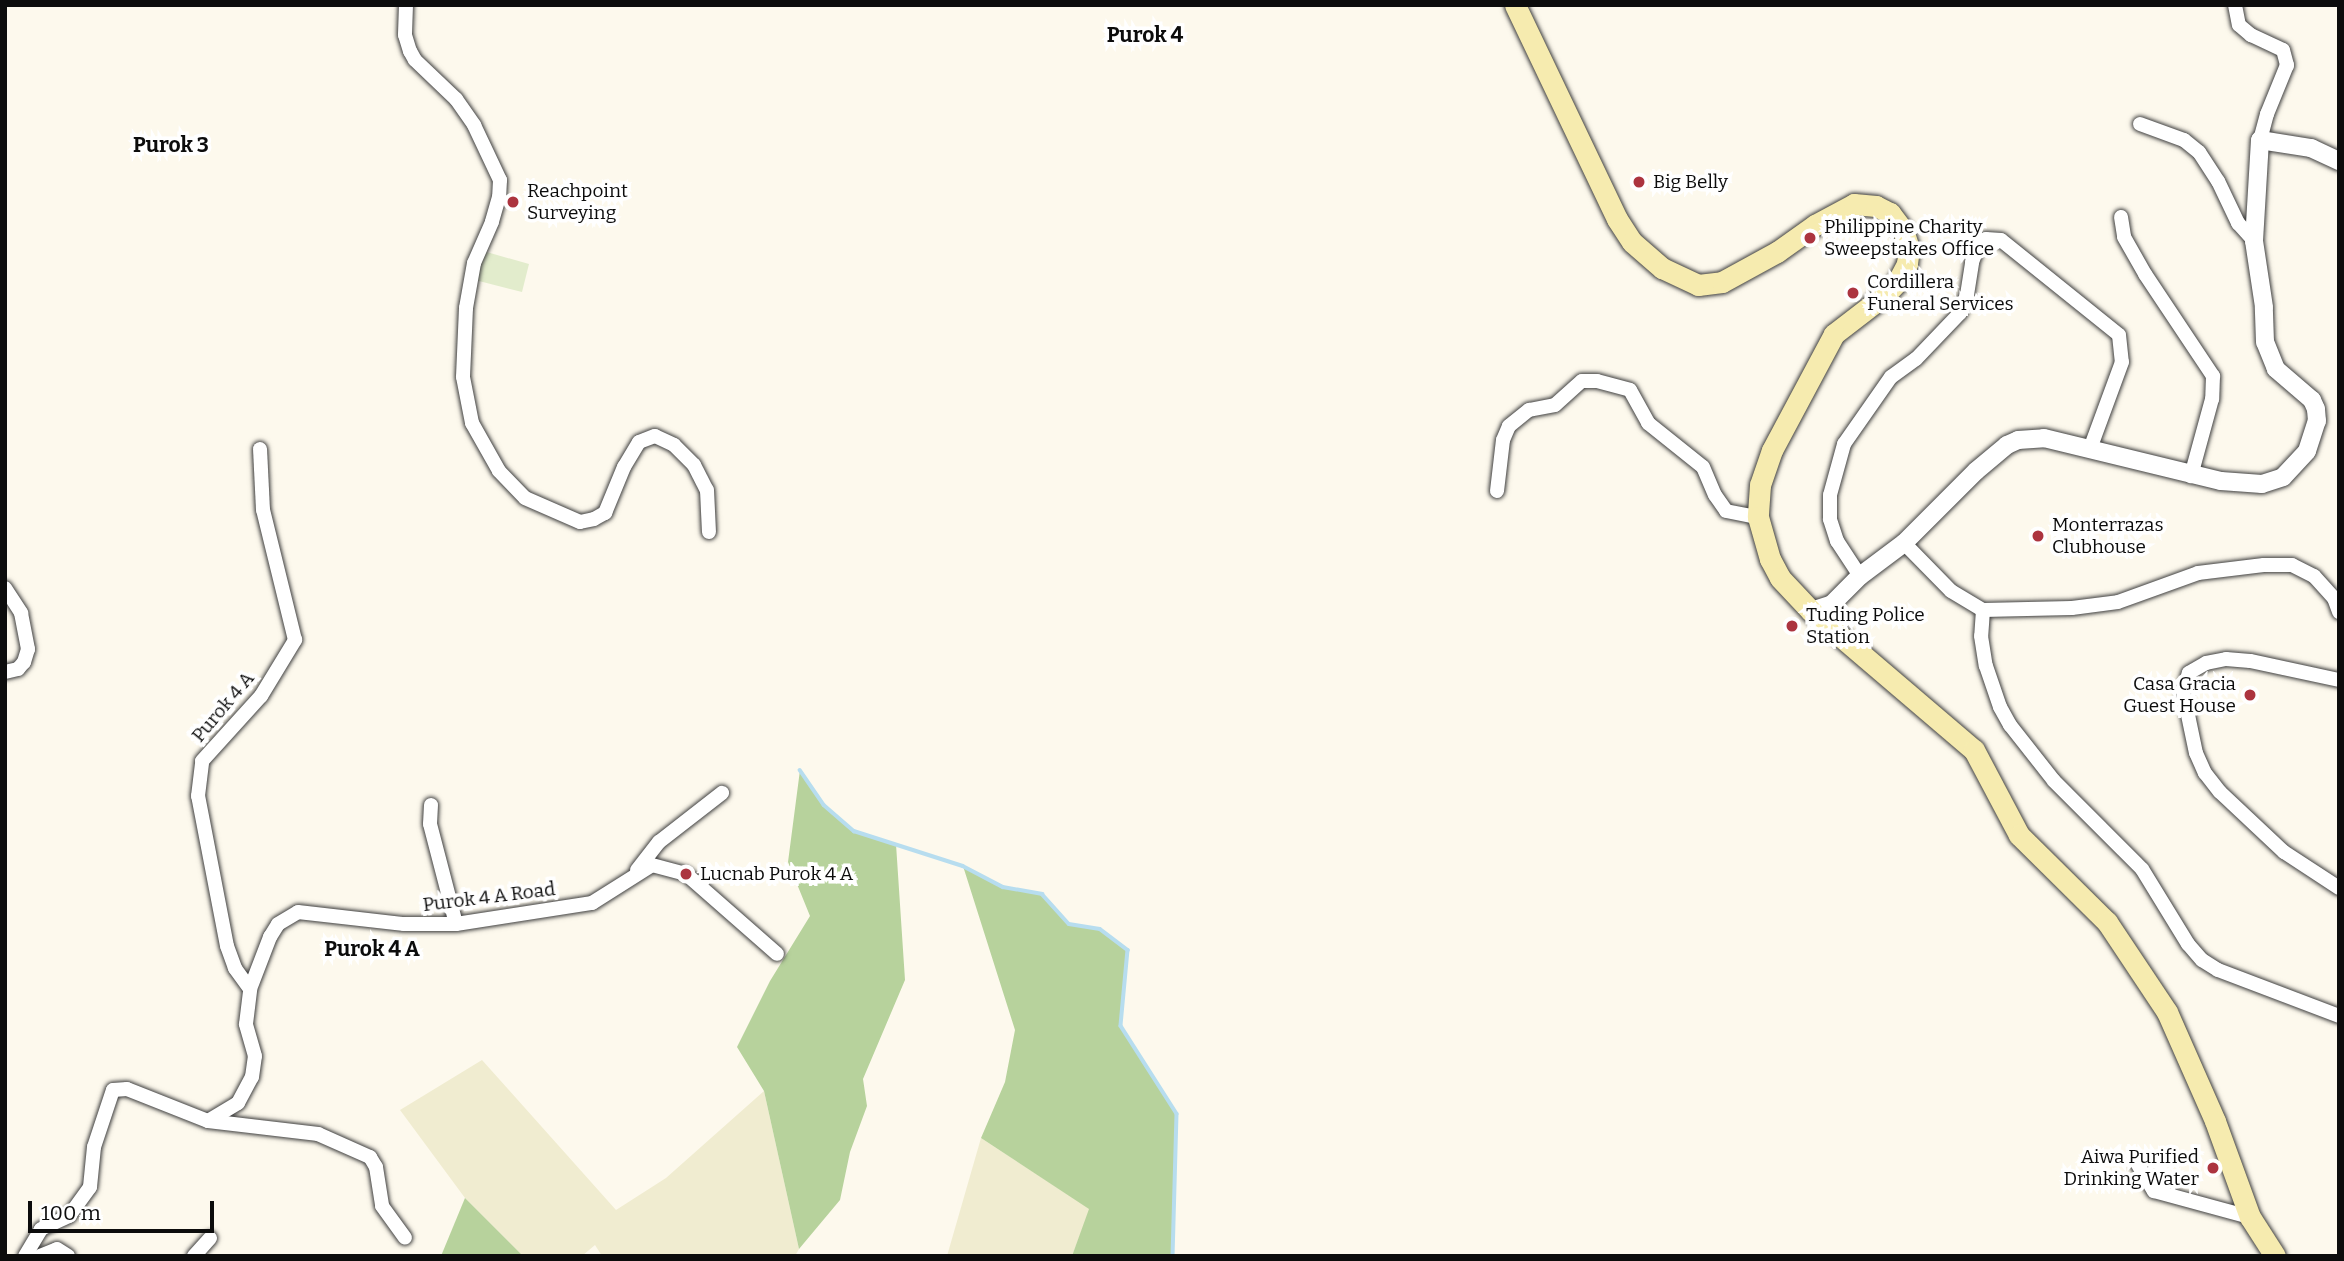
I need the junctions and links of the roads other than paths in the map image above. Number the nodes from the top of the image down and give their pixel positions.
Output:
1 (405, 5) edge
2 (1515, 5) edge
3 (2235, 5) edge
4 (2140, 124) dead end
5 (2260, 140) junction
6 (2339, 161) edge
7 (2121, 217) dead end
8 (2254, 241) junction
9 (260, 449) dead end
10 (2090, 449) junction
11 (2191, 476) junction
12 (1497, 491) dead end
13 (1758, 517) junction
14 (709, 532) dead end
15 (1904, 543) junction
16 (1860, 576) junction
17 (5, 588) edge
18 (1832, 604) junction
19 (1983, 610) junction
20 (1811, 611) junction
21 (2339, 612) edge
22 (1827, 625) junction
23 (5, 672) edge
24 (2339, 680) edge
25 (722, 793) dead end
26 (431, 804) dead end
27 (634, 874) junction
28 (2339, 888) edge
29 (456, 924) junction
30 (777, 954) dead end
31 (250, 989) junction
32 (2339, 1016) edge
33 (208, 1121) junction
34 (2137, 1163) dead end
35 (2250, 1217) junction
36 (211, 1238) dead end
37 (405, 1238) dead end
38 (25, 1256) edge
39 (40, 1256) edge
40 (68, 1256) edge
41 (194, 1256) edge
42 (2274, 1256) edge

1 - 14 street
2 - 13 main road
3 - 5 street
4 - 8 street
5 - 6 street
5 - 8 street
7 - 11 street
8 - 11 street
9 - 31 street, Purok 4 A
10 - 11 street
10 - 15 street
10 - 16 street
12 - 13 street
13 - 20 main road
15 - 16 street
15 - 19 street
16 - 18 street
17 - 23 street
18 - 20 street
18 - 22 street
19 - 21 street
19 - 32 street
20 - 22 main road
22 - 35 main road
24 - 28 street
25 - 27 street, Purok 4 A Road
26 - 29 street
27 - 29 street, Purok 4 A Road
27 - 30 street, Purok 4 A Road
29 - 31 street, Purok 4 A Road
31 - 33 street, Purok 4 A Road
33 - 37 street
33 - 38 street
34 - 35 street
35 - 42 main road
36 - 41 street
39 - 40 street

